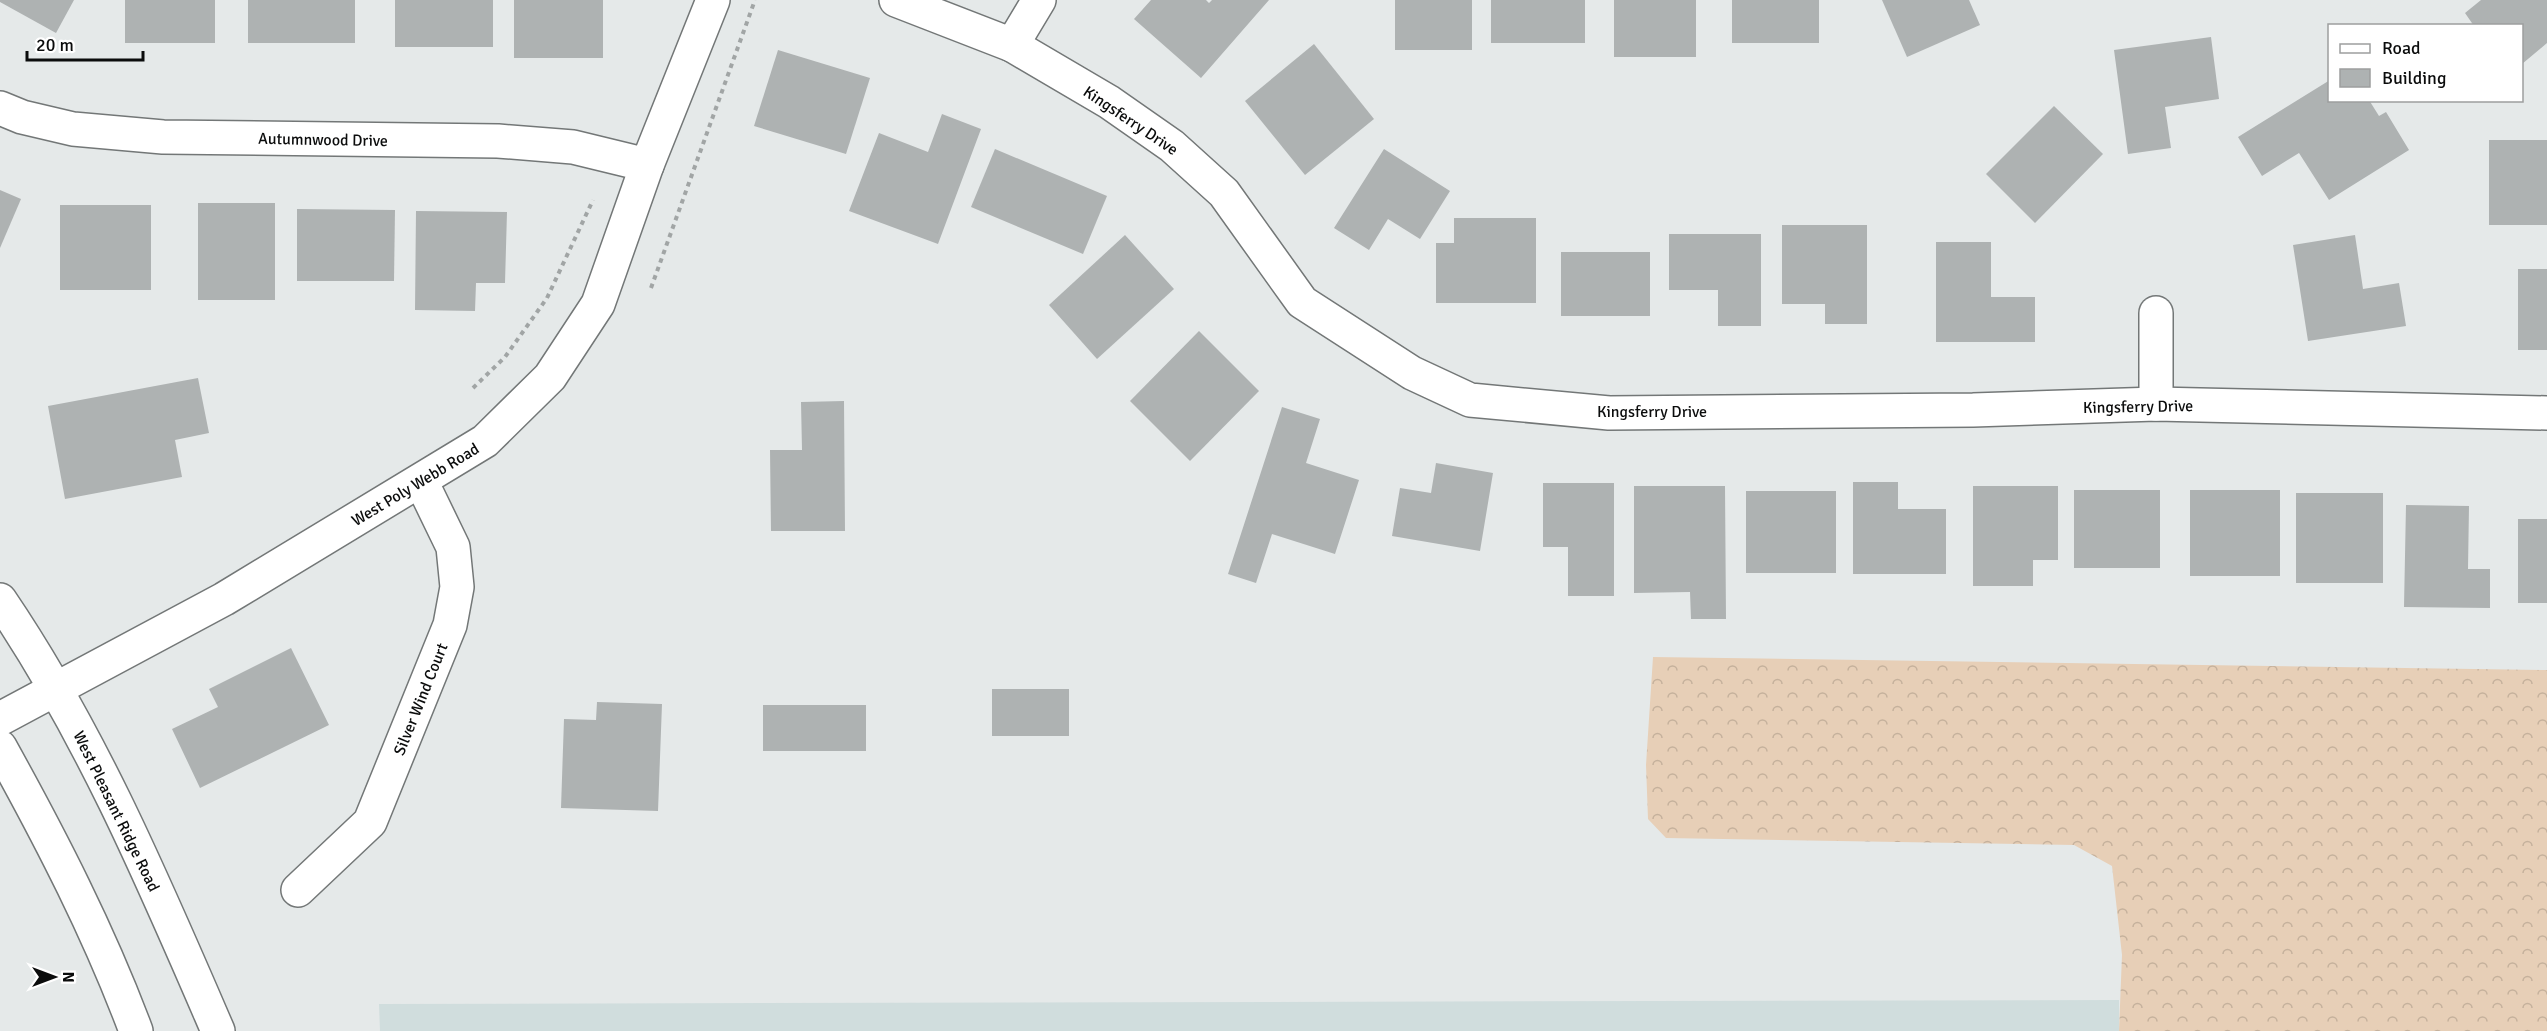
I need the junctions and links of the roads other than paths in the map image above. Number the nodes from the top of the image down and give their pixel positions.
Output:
1 (713, 0) edge
2 (896, 0) edge
3 (1039, 0) edge
4 (1011, 45) junction
5 (0, 108) edge
6 (647, 165) junction
7 (2156, 313) dead end
8 (2156, 404) junction
9 (2547, 413) edge
10 (421, 481) junction
11 (0, 600) edge
12 (54, 688) junction
13 (0, 719) edge
14 (0, 747) edge
15 (298, 890) dead end
16 (136, 1031) edge
17 (218, 1031) edge

1 - 6 street, West Poly Webb Road
2 - 4 street, Kingsferry Drive
3 - 4 street
4 - 8 street, Kingsferry Drive
5 - 6 street, Autumnwood Drive
6 - 10 street, West Poly Webb Road
7 - 8 street
8 - 9 street, Kingsferry Drive
10 - 12 street, West Poly Webb Road
10 - 15 street, Silver Wind Court
11 - 12 street, West Pleasant Ridge Road
12 - 13 street, West Poly Webb Road
12 - 17 street, West Pleasant Ridge Road
14 - 16 street

